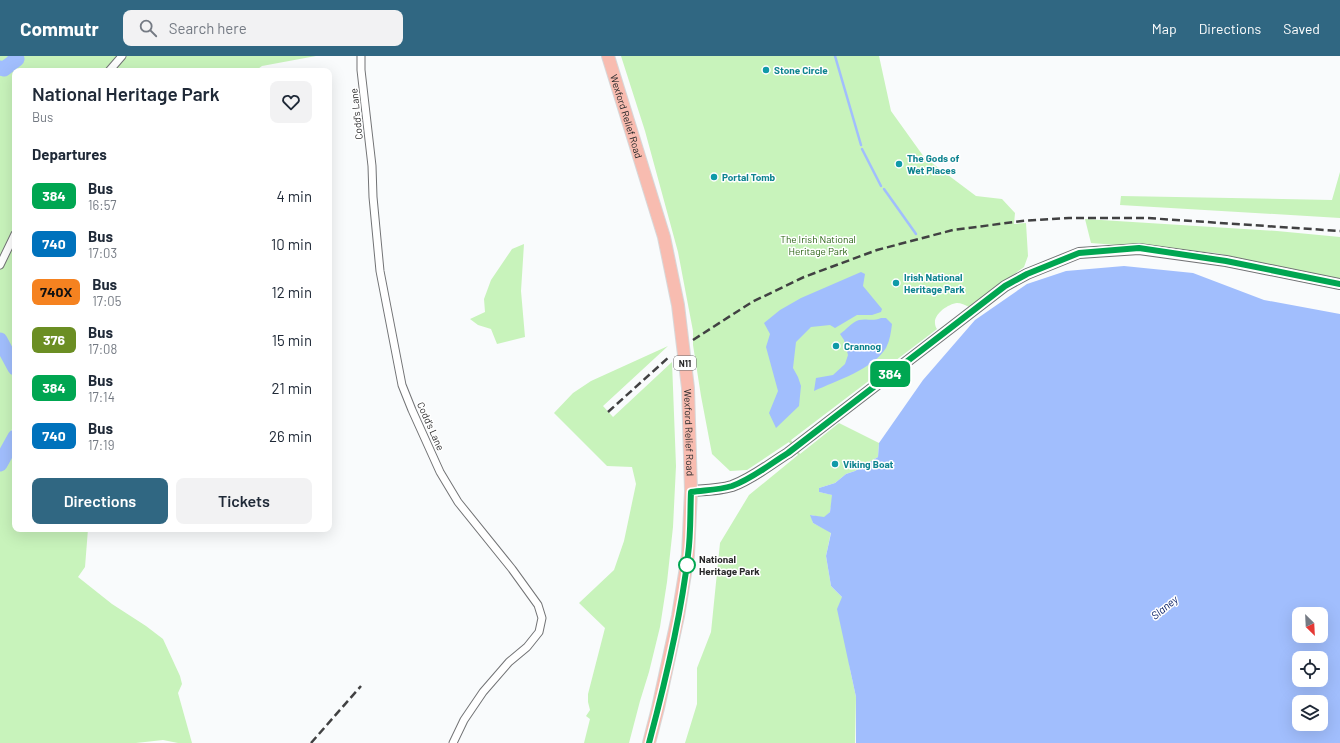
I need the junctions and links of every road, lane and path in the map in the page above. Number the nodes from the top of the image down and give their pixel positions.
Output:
1 (122, 56) edge
2 (361, 56) edge
3 (608, 56) edge
4 (112, 68) edge
5 (12, 240) edge
6 (0, 265) edge
7 (1340, 284) edge
8 (691, 492) junction
9 (453, 743) edge
10 (649, 743) edge

1 - 4 street
2 - 9 street, Codd's Lane
3 - 8 highway, Wexford Relief Road / N11
5 - 6 street
7 - 8 main road
8 - 10 highway, Wexford Relief Road / N11

